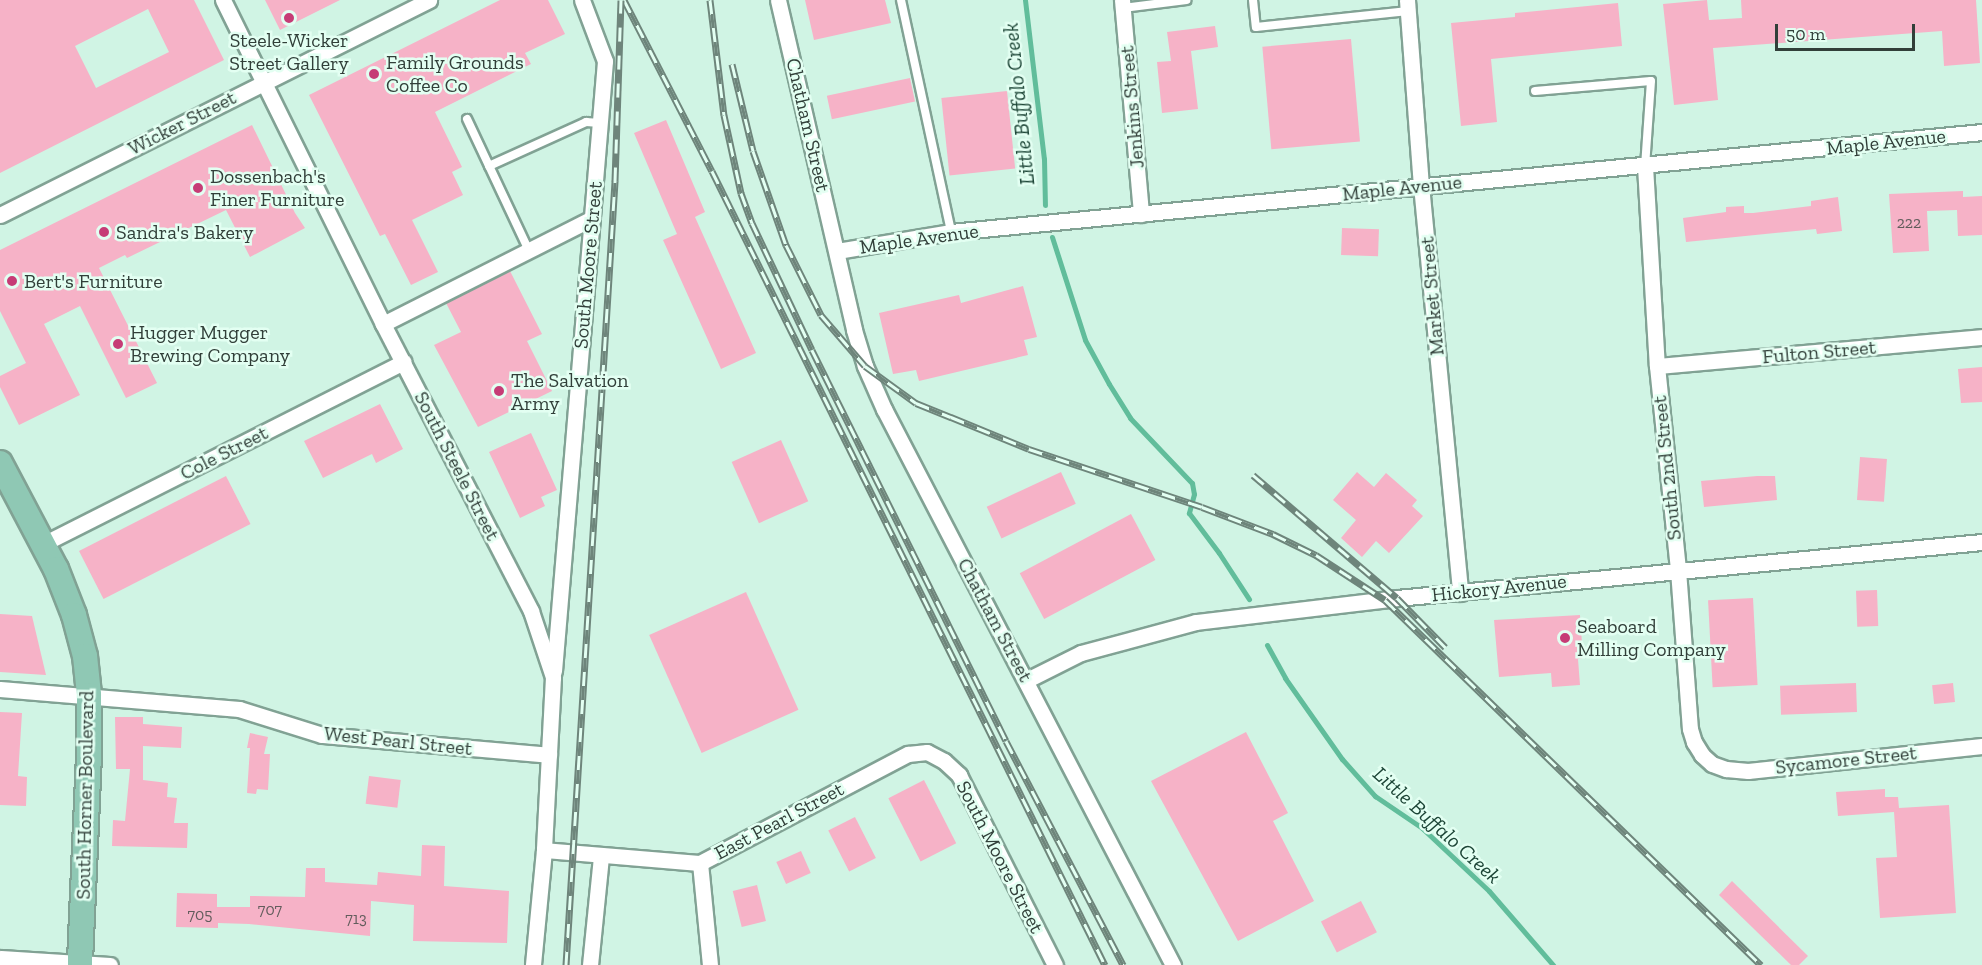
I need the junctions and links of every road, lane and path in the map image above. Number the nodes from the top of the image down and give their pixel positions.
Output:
1 (223, 0) edge
2 (429, 0) edge
3 (582, 0) edge
4 (778, 0) edge
5 (901, 0) edge
6 (1186, 0) edge
7 (1253, 0) edge
8 (1123, 4) edge
9 (1407, 5) edge
10 (263, 82) junction
11 (1535, 91) dead end
12 (467, 119) dead end
13 (600, 123) junction
14 (1982, 132) edge
15 (489, 166) junction
16 (1645, 166) junction
17 (1421, 185) junction
18 (0, 214) edge
19 (1141, 214) junction
20 (591, 219) junction
21 (951, 232) junction
22 (529, 251) junction
23 (839, 258) junction
24 (383, 324) junction
25 (1982, 337) edge
26 (404, 363) junction
27 (1657, 366) junction
28 (0, 463) edge
29 (1982, 542) edge
30 (43, 544) junction
31 (1678, 570) junction
32 (1460, 593) junction
33 (553, 677) junction
34 (1027, 681) junction
35 (0, 689) edge
36 (89, 695) junction
37 (1982, 746) edge
38 (549, 755) junction
39 (936, 756) joint
40 (1712, 764) joint
41 (544, 850) junction
42 (601, 856) junction
43 (700, 863) junction
44 (0, 958) edge
45 (80, 964) edge
46 (110, 965) edge
47 (533, 965) edge
48 (590, 965) edge
49 (710, 965) edge
50 (1055, 965) edge
51 (1173, 965) edge

1 - 10 street, South Steele Street
2 - 10 street, Wicker Street
3 - 13 street, South Moore Street
4 - 23 street, Chatham Street
5 - 21 lane
6 - 8 lane
7 - 9 lane
8 - 19 street, Jenkins Street
9 - 17 street, Market Street
10 - 18 street, Wicker Street
10 - 24 street, South Steele Street
11 - 16 lane
12 - 15 lane
13 - 15 lane
13 - 20 street, South Moore Street
14 - 16 street, Maple Avenue
15 - 22 lane
16 - 17 street, Maple Avenue
16 - 27 street, South 2nd Street
17 - 19 street, Maple Avenue
17 - 32 street, Market Street
19 - 21 street, Maple Avenue
20 - 22 street
20 - 33 street, South Moore Street
21 - 23 street, Maple Avenue
22 - 24 street
23 - 34 street, Chatham Street
24 - 26 street, South Steele Street
25 - 27 street, Fulton Street
26 - 30 street, Cole Street
26 - 33 street, South Steele Street
27 - 31 street, South 2nd Street
28 - 30 main road, South Horner Boulevard
29 - 31 street, Hickory Avenue
30 - 36 main road, South Horner Boulevard
31 - 32 street, Hickory Avenue
31 - 40 street, South 2nd Street
32 - 34 street, Hickory Avenue
33 - 38 street, South Steele Street
34 - 51 street, Chatham Street
35 - 36 street, West Pearl Street
36 - 38 street, West Pearl Street
36 - 45 main road, South Horner Boulevard
37 - 40 street, Sycamore Street
38 - 41 street, South Steele Street
39 - 43 street, East Pearl Street
39 - 50 street, South Moore Street
41 - 42 street, East Pearl Street
41 - 47 street, South Steele Street
42 - 43 street, East Pearl Street
42 - 48 street
43 - 49 street
44 - 45 street
45 - 46 street

